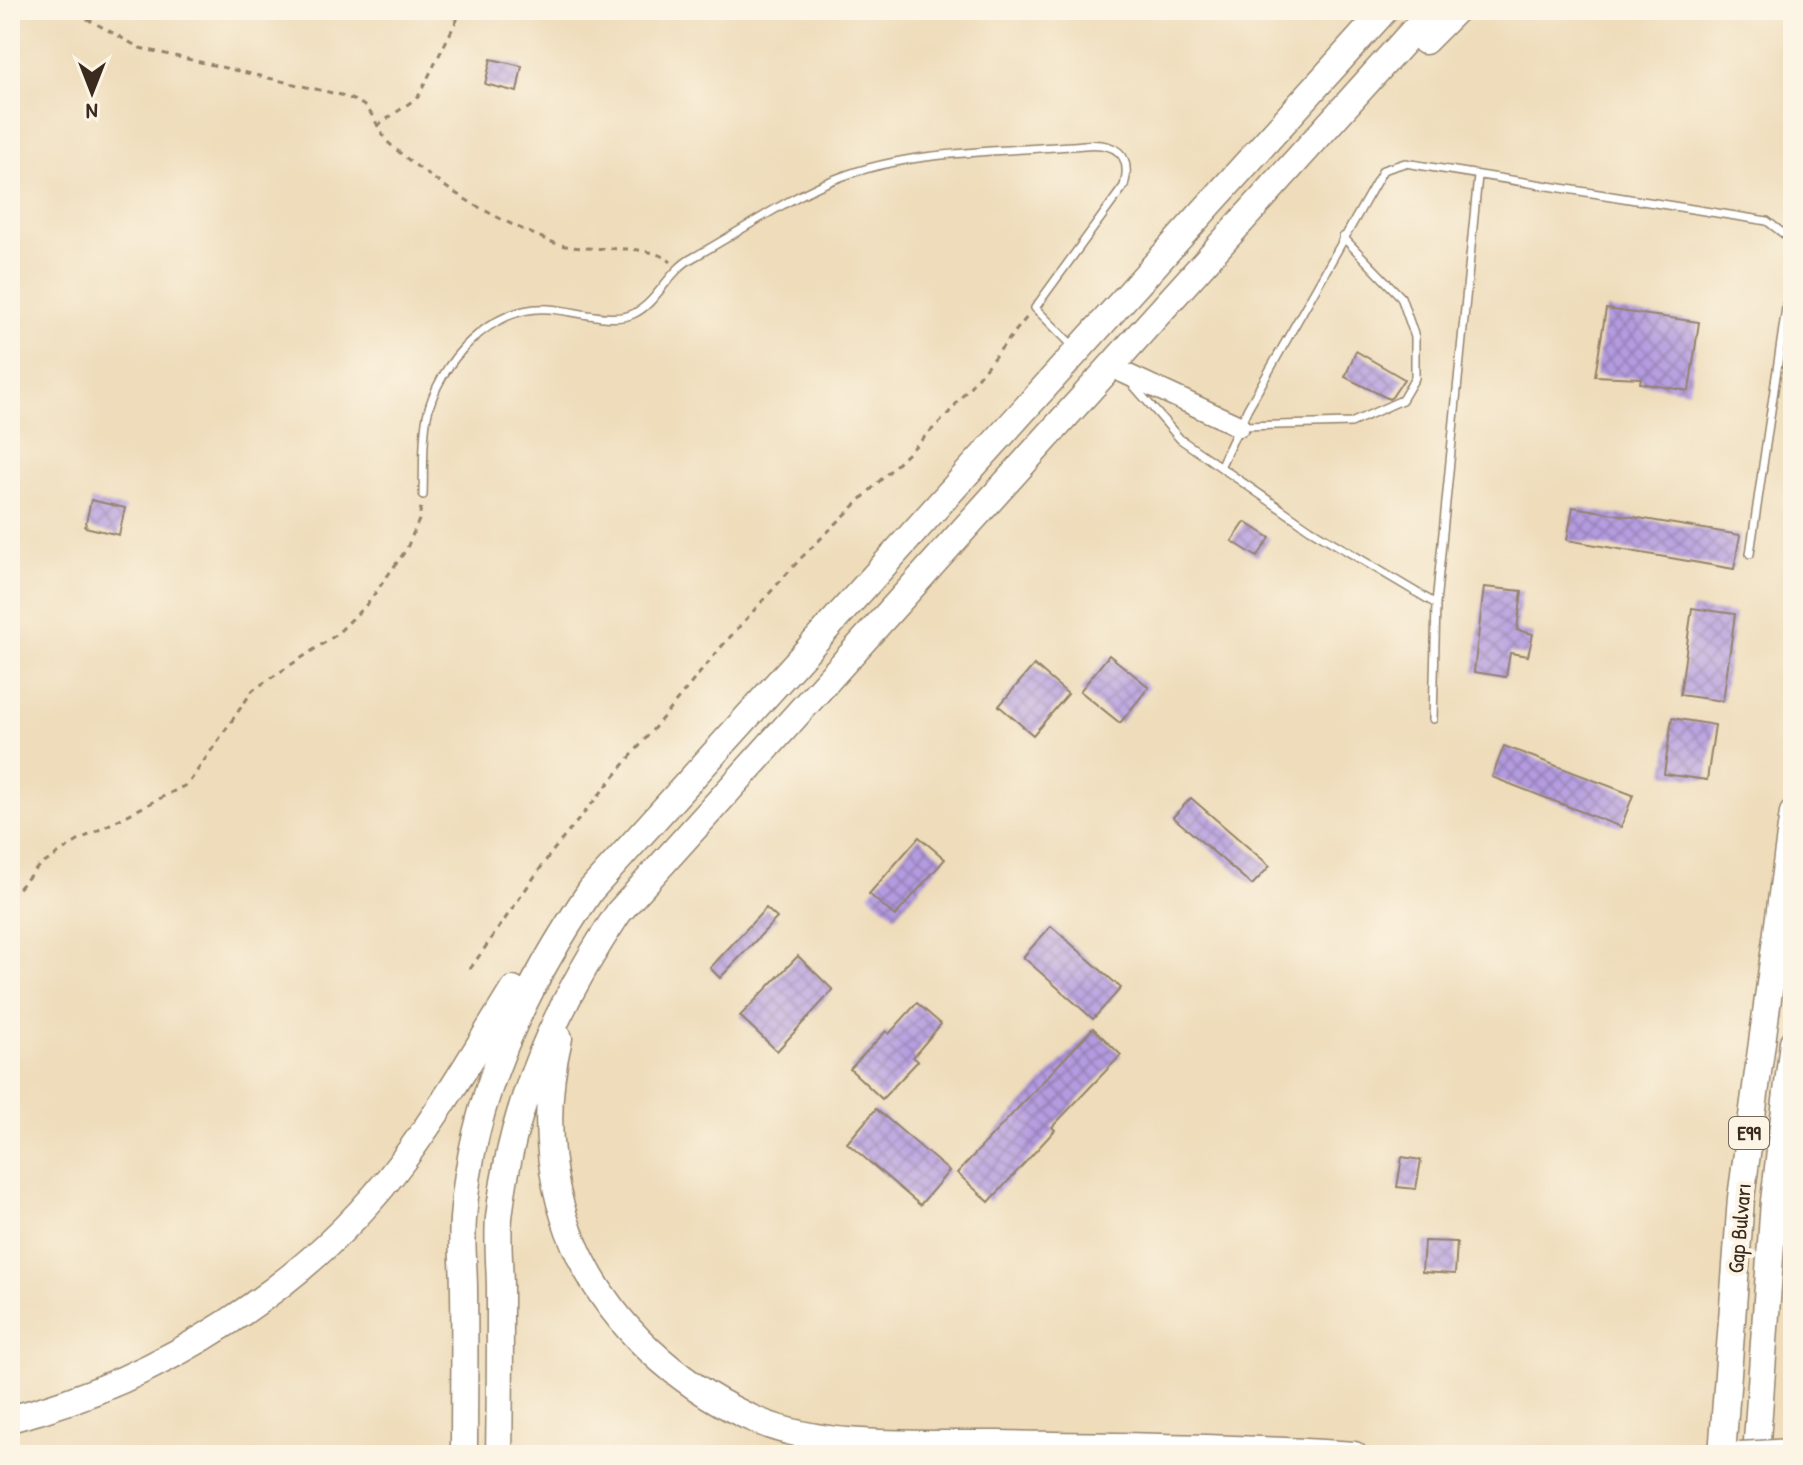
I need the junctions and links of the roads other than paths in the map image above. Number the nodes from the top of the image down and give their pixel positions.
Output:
1 (1374, 10) edge
2 (1385, 10) edge
3 (1432, 10) edge
4 (1456, 10) edge
5 (1255, 152) junction
6 (1478, 176) junction
7 (1276, 186) junction
8 (1343, 237) junction
9 (1077, 350) junction
10 (1119, 368) junction
11 (1239, 426) junction
12 (1221, 465) junction
13 (423, 495) road end
14 (1750, 554) dead end
15 (1436, 604) junction
16 (1433, 719) dead end
17 (676, 795) junction
18 (1793, 813) edge
19 (703, 819) junction
20 (1793, 1042) edge
21 (10, 1419) edge
22 (1793, 1452) edge
23 (464, 1455) edge
24 (499, 1455) edge
25 (1354, 1455) edge
26 (1722, 1455) edge
27 (1740, 1455) edge
28 (1756, 1455) edge

1 - 5 highway
2 - 5 highway
3 - 7 highway
4 - 7 highway
5 - 9 highway
6 - 8 lane
6 - 14 lane
6 - 15 lane
7 - 10 highway
8 - 11 lane
8 - 11 lane
9 - 13 lane
9 - 17 highway
10 - 11 street
10 - 12 lane
10 - 19 highway
11 - 12 lane
12 - 15 lane
15 - 16 lane
17 - 21 highway
17 - 23 highway
18 - 26 highway, Gap Bulvarı / E99
19 - 24 highway
19 - 25 highway
20 - 28 highway, Gap Bulvarı / E99
22 - 27 highway, bridge

